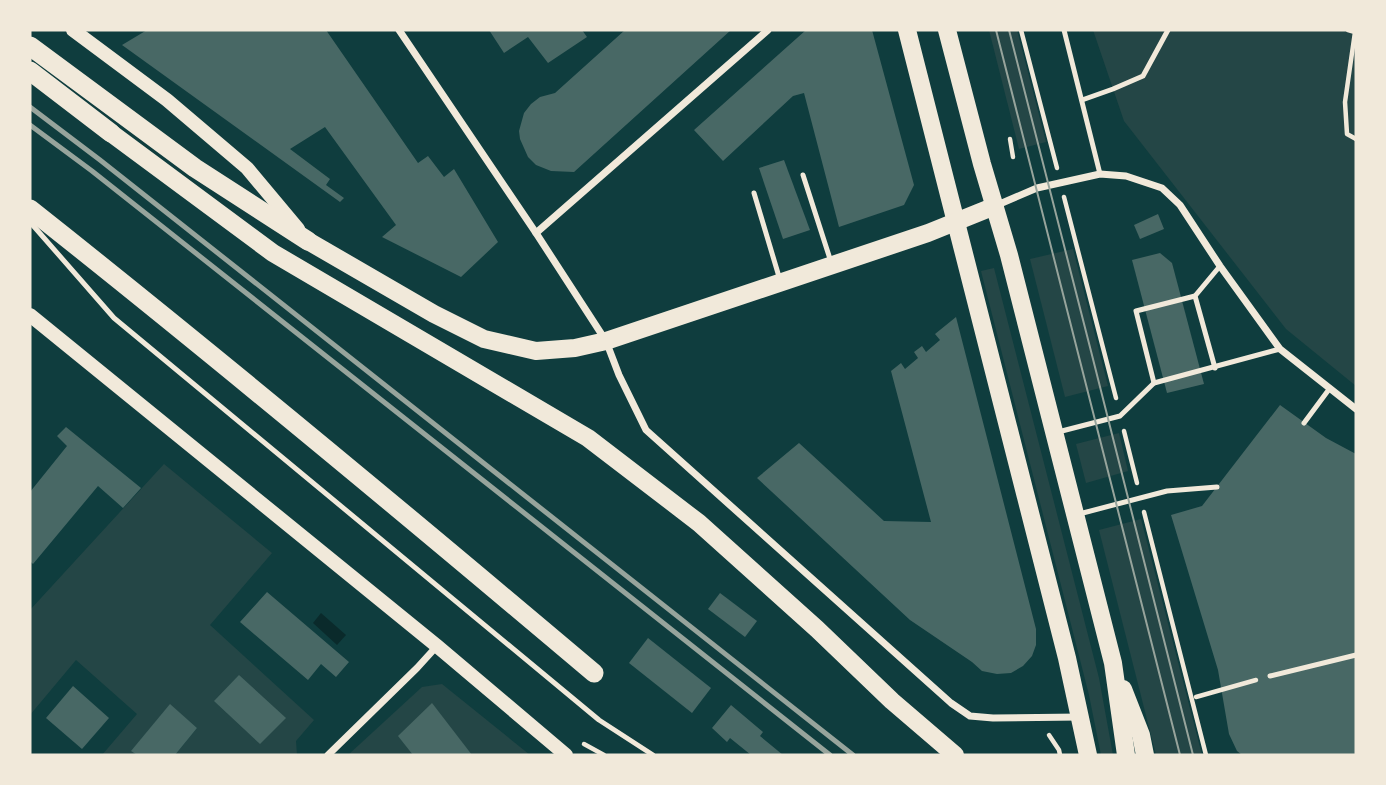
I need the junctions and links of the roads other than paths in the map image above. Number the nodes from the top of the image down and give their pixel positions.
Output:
1 (73, 30) edge
2 (399, 30) edge
3 (768, 30) edge
4 (907, 30) edge
5 (947, 30) edge
6 (1064, 30) edge
7 (1168, 30) edge
8 (30, 46) edge
9 (30, 71) edge
10 (1082, 100) junction
11 (111, 133) joint
12 (1100, 174) junction
13 (803, 175) dead end
14 (754, 192) dead end
15 (995, 206) junction
16 (30, 209) edge
17 (30, 222) edge
18 (957, 222) junction
19 (536, 233) junction
20 (308, 241) junction
21 (831, 265) junction
22 (1220, 266) junction
23 (780, 282) junction
24 (1195, 296) junction
25 (30, 316) edge
26 (606, 341) junction
27 (1280, 349) junction
28 (1215, 368) junction
29 (1154, 383) junction
30 (1330, 388) junction
31 (1356, 409) edge
32 (1304, 423) dead end
33 (1054, 434) junction
34 (1217, 487) dead end
35 (1076, 515) junction
36 (437, 646) junction
37 (1356, 655) edge
38 (1113, 663) junction
39 (594, 673) dead end
40 (1270, 676) road end
41 (1080, 717) junction
42 (328, 755) edge
43 (566, 755) edge
44 (653, 755) edge
45 (955, 755) edge
46 (1088, 755) edge
47 (1126, 755) edge
48 (1145, 755) edge

1 - 20 main road
2 - 19 street
3 - 19 street
4 - 18 main road
5 - 15 main road
6 - 10 lane
7 - 10 lane
8 - 20 highway
9 - 11 highway
10 - 12 lane
11 - 45 main road
12 - 15 street
12 - 22 street
13 - 21 lane
14 - 23 lane
15 - 18 main road
15 - 33 main road
16 - 39 highway
17 - 44 lane
18 - 21 main road
18 - 41 main road
19 - 26 street
20 - 26 main road
21 - 23 main road
22 - 24 lane
22 - 27 street
23 - 26 main road
24 - 28 lane
24 - 29 lane
25 - 36 main road
26 - 41 street
27 - 28 lane
27 - 30 street
28 - 29 lane
29 - 33 lane
30 - 31 street
30 - 32 lane
33 - 35 main road
34 - 35 lane
35 - 38 main road
36 - 42 street
36 - 43 main road
37 - 40 lane
38 - 47 main road
38 - 48 main road
41 - 46 main road

